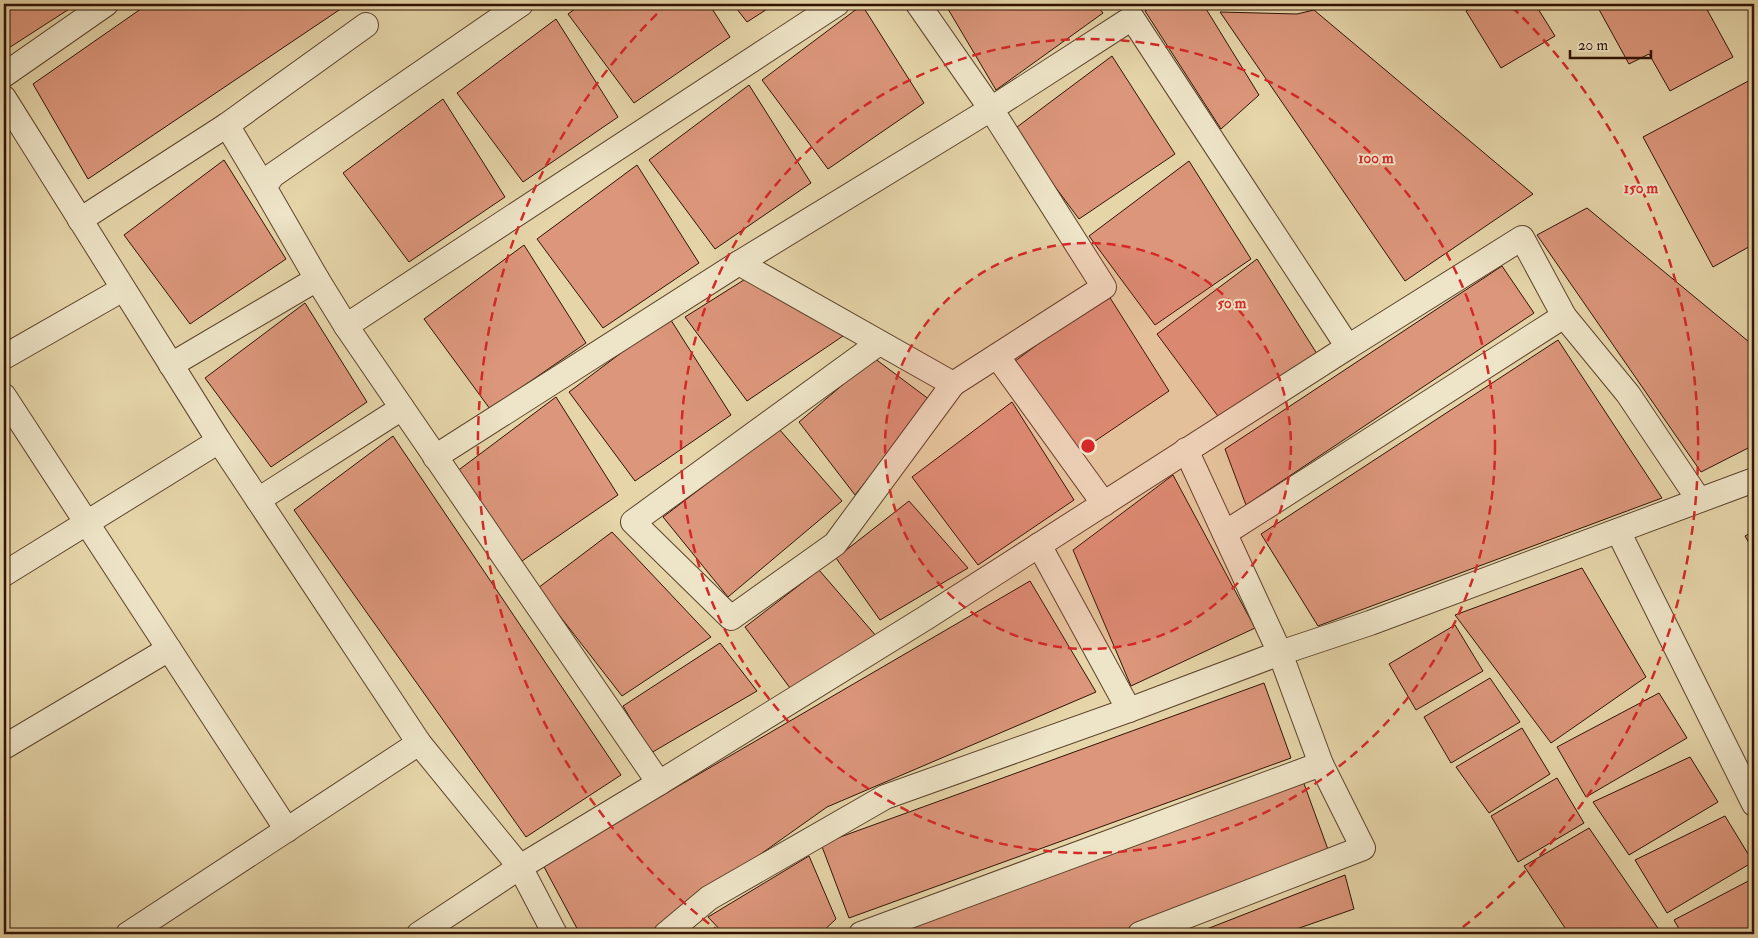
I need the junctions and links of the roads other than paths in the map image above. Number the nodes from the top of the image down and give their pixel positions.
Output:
1 (106, 4) edge
2 (521, 4) edge
3 (837, 4) edge
4 (918, 4) edge
5 (1126, 11) edge
6 (366, 25) dead end
7 (4, 75) edge
8 (4, 98) edge
9 (991, 109) junction
10 (227, 125) junction
11 (264, 187) junction
12 (80, 220) junction
13 (739, 263) junction
14 (317, 279) junction
15 (123, 289) junction
16 (1564, 316) junction
17 (346, 326) junction
18 (879, 343) junction
19 (1348, 347) junction
20 (997, 356) junction
21 (4, 357) edge
22 (171, 365) junction
23 (954, 384) junction
24 (4, 396) edge
25 (402, 408) junction
26 (219, 441) junction
27 (1186, 450) junction
28 (435, 457) junction
29 (1754, 480) edge
30 (258, 500) junction
31 (1699, 500) junction
32 (1104, 504) junction
33 (86, 523) junction
34 (1618, 531) junction
35 (1225, 533) junction
36 (1039, 545) junction
37 (4, 574) edge
38 (169, 649) junction
39 (1280, 653) junction
40 (1129, 710) junction
41 (420, 744) junction
42 (4, 747) edge
43 (1321, 764) junction
44 (660, 783) junction
45 (1754, 804) edge
46 (287, 830) junction
47 (520, 867) junction
48 (128, 934) edge
49 (418, 934) edge
50 (555, 934) edge
51 (666, 934) edge
52 (861, 934) edge
53 (1140, 934) edge

1 - 7 street
2 - 11 street
3 - 17 street
4 - 9 street
5 - 9 street
5 - 19 street
6 - 10 street
8 - 12 street
9 - 13 street
9 - 20 street
10 - 11 street
10 - 12 street
11 - 14 street
12 - 15 street
13 - 18 street
13 - 28 street
14 - 17 street
14 - 22 street
15 - 21 street
15 - 22 street
16 - 19 street
16 - 31 street
16 - 35 street
17 - 25 street
18 - 23 street
18 - 23 street
19 - 27 street
20 - 23 street
20 - 32 street
22 - 26 street
24 - 33 street
25 - 28 street
25 - 30 street
26 - 30 street
26 - 33 street
27 - 32 street
27 - 35 street
28 - 44 street
29 - 31 street
30 - 41 street
31 - 34 street
32 - 36 street
33 - 37 street
33 - 38 street
34 - 39 street
34 - 45 street
35 - 39 street
36 - 40 street
36 - 44 street
38 - 42 street
38 - 46 street
39 - 40 street
39 - 43 street
40 - 51 street
41 - 46 street
41 - 47 street
43 - 52 street
43 - 53 street
44 - 47 street
46 - 48 street
47 - 49 street
47 - 50 street

